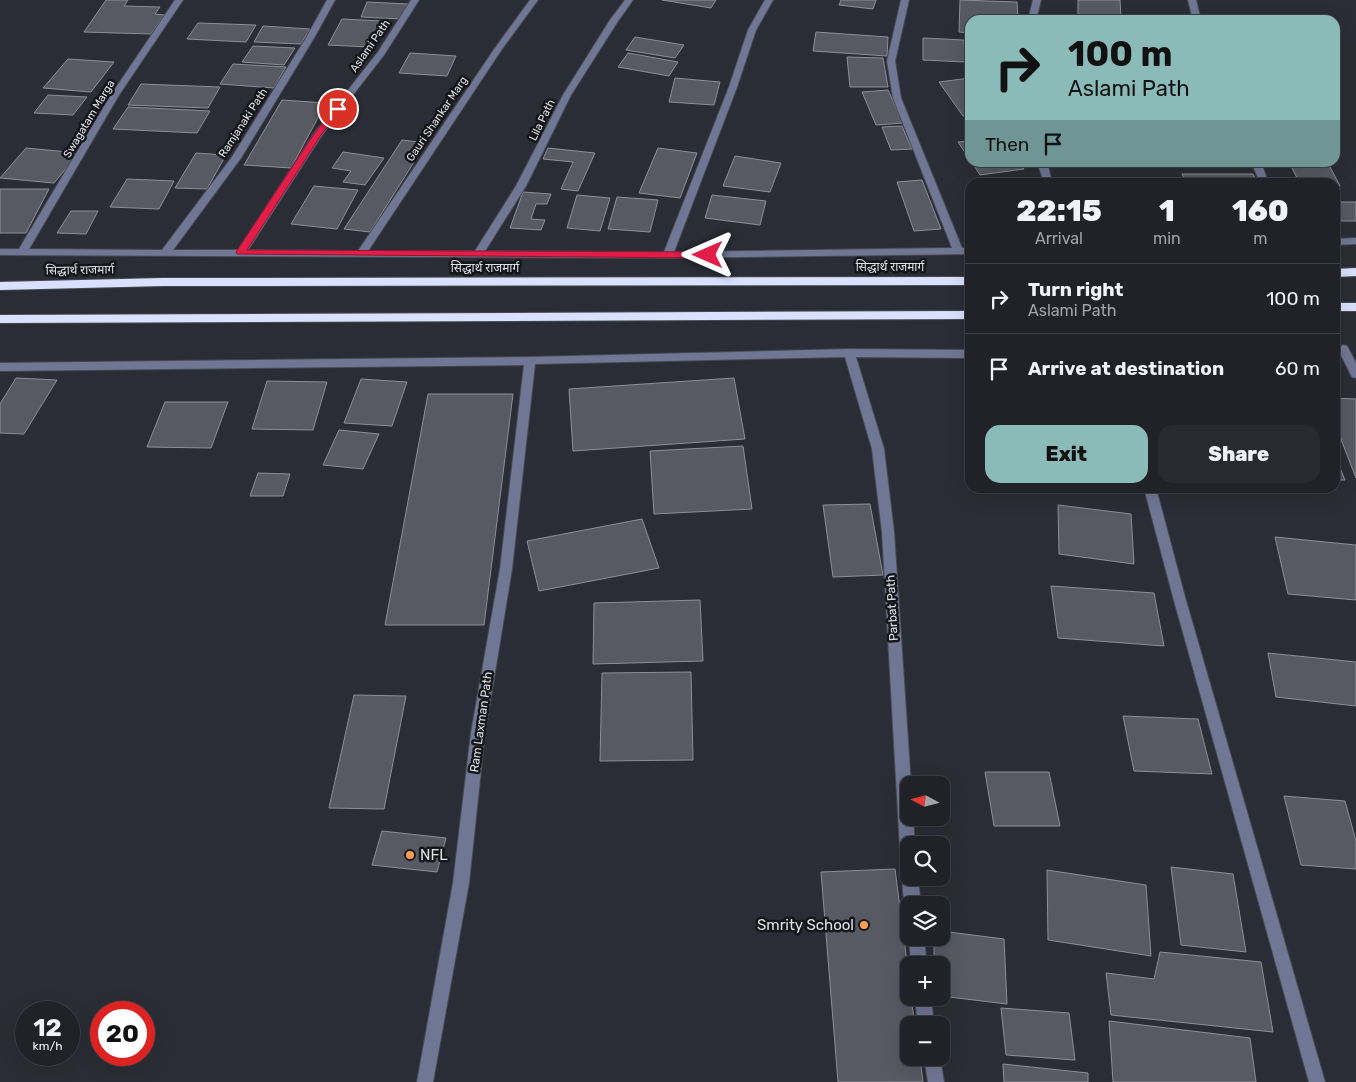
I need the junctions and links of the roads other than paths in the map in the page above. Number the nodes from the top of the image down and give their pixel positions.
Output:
1 (179, 0) edge
2 (330, 0) edge
3 (415, 0) edge
4 (534, 0) edge
5 (629, 0) edge
6 (769, 0) edge
7 (905, 0) edge
8 (1037, 0) edge
9 (1192, 0) edge
10 (1033, 15) edge
11 (1196, 15) edge
12 (1356, 241) edge
13 (1340, 242) edge
14 (958, 251) junction
15 (965, 251) edge
16 (0, 252) edge
17 (22, 252) junction
18 (240, 252) junction
19 (166, 253) junction
20 (362, 253) junction
21 (478, 254) junction
22 (668, 256) junction
23 (1356, 272) edge
24 (1340, 273) edge
25 (965, 281) edge
26 (0, 286) edge
27 (1340, 307) edge
28 (1356, 307) edge
29 (965, 315) edge
30 (0, 319) edge
31 (1356, 348) edge
32 (1340, 349) edge
33 (1340, 350) edge
34 (849, 354) junction
35 (965, 354) edge
36 (530, 361) junction
37 (0, 367) edge
38 (1356, 374) edge
39 (1151, 493) edge
40 (907, 836) edge
41 (933, 1066) edge
42 (425, 1082) edge
43 (936, 1082) edge
44 (1317, 1082) edge

1 - 17 street, Swagatam Marga
2 - 19 street, Ramjanaki Path
3 - 18 street, Aslami Path
4 - 20 street, Gauri Shankar Marg
5 - 21 street, Lila Path
6 - 22 street
7 - 14 street
8 - 10 street
9 - 11 street
12 - 13 street
14 - 15 street
14 - 22 street
16 - 17 street
17 - 19 street
18 - 19 street
18 - 20 street
20 - 21 street
21 - 22 street
23 - 24 highway
25 - 26 highway, सिद्धार्थ राजमार्ग
27 - 28 highway
29 - 30 highway
31 - 32 street
33 - 38 street
34 - 35 street
34 - 36 street
34 - 40 street, Parbat Path
36 - 37 street
36 - 42 street, Ram Laxman Path
39 - 44 street
41 - 43 street

